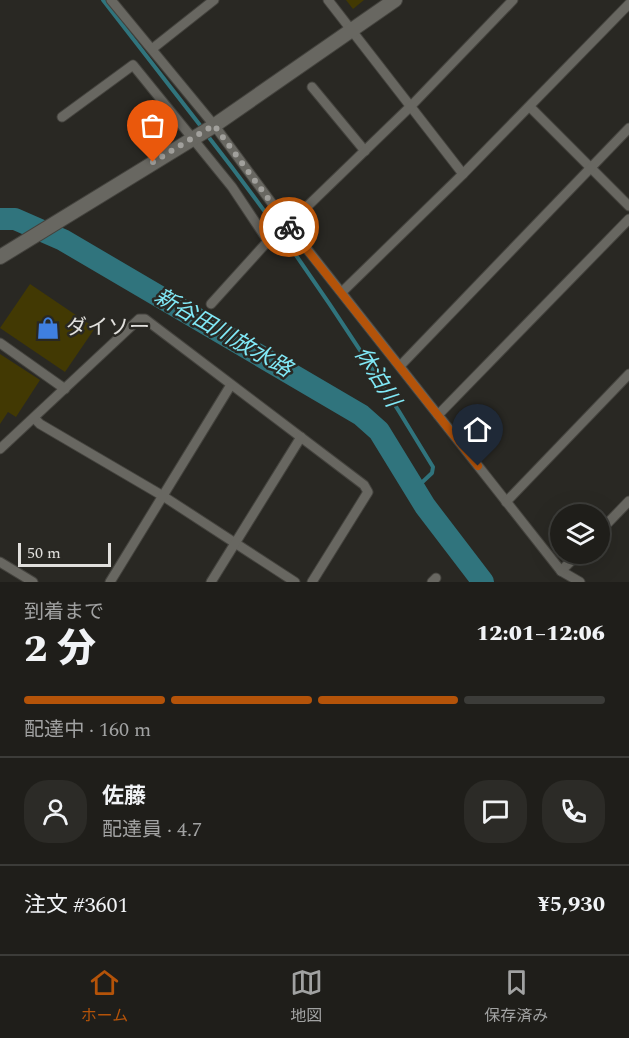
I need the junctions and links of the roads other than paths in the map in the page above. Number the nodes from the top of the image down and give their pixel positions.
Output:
1 (111, 0) edge
2 (214, 0) edge
3 (328, 0) edge
4 (395, 0) edge
5 (513, 0) edge
6 (629, 4) edge
7 (351, 29) junction
8 (152, 50) junction
9 (312, 87) dead end
10 (411, 106) junction
11 (530, 107) junction
12 (62, 117) dead end
13 (213, 126) junction
14 (629, 128) edge
15 (195, 136) junction
16 (365, 151) junction
17 (590, 168) junction
18 (463, 174) junction
19 (629, 206) edge
20 (629, 219) edge
21 (288, 225) junction
22 (268, 241) junction
23 (0, 257) edge
24 (342, 292) junction
25 (211, 304) dead end
26 (0, 343) edge
27 (400, 366) junction
28 (629, 374) edge
29 (229, 388) dead end
30 (65, 389) junction
31 (438, 415) junction
32 (34, 417) junction
33 (301, 437) junction
34 (0, 449) edge
35 (163, 496) junction
36 (629, 501) edge
37 (506, 502) junction
38 (610, 521) edge
39 (234, 544) junction
40 (0, 562) edge
41 (568, 564) edge
42 (561, 571) junction
43 (33, 582) edge
44 (110, 582) edge
45 (211, 582) edge
46 (296, 582) edge
47 (312, 582) edge
48 (580, 582) edge

1 - 8 street
2 - 8 street
3 - 7 street
4 - 7 street
5 - 10 street
6 - 11 street
7 - 10 street
7 - 13 street
8 - 13 street
9 - 16 street
10 - 16 street
10 - 18 street
11 - 17 street
11 - 18 street
12 - 15 street
13 - 15 street
13 - 21 street
14 - 17 street
15 - 22 street
15 - 23 street
16 - 21 street
17 - 19 street
17 - 27 street
18 - 24 street
20 - 31 street
21 - 22 street
21 - 24 street
22 - 25 street
24 - 27 street
26 - 30 street
27 - 31 street
28 - 37 street
29 - 35 street
30 - 32 street
30 - 33 street
31 - 37 street
32 - 34 street
32 - 35 street
33 - 39 street
33 - 47 street
35 - 39 street
35 - 44 street
36 - 38 street
37 - 42 street
39 - 45 street
39 - 46 street
40 - 43 street
41 - 42 street
42 - 48 street

